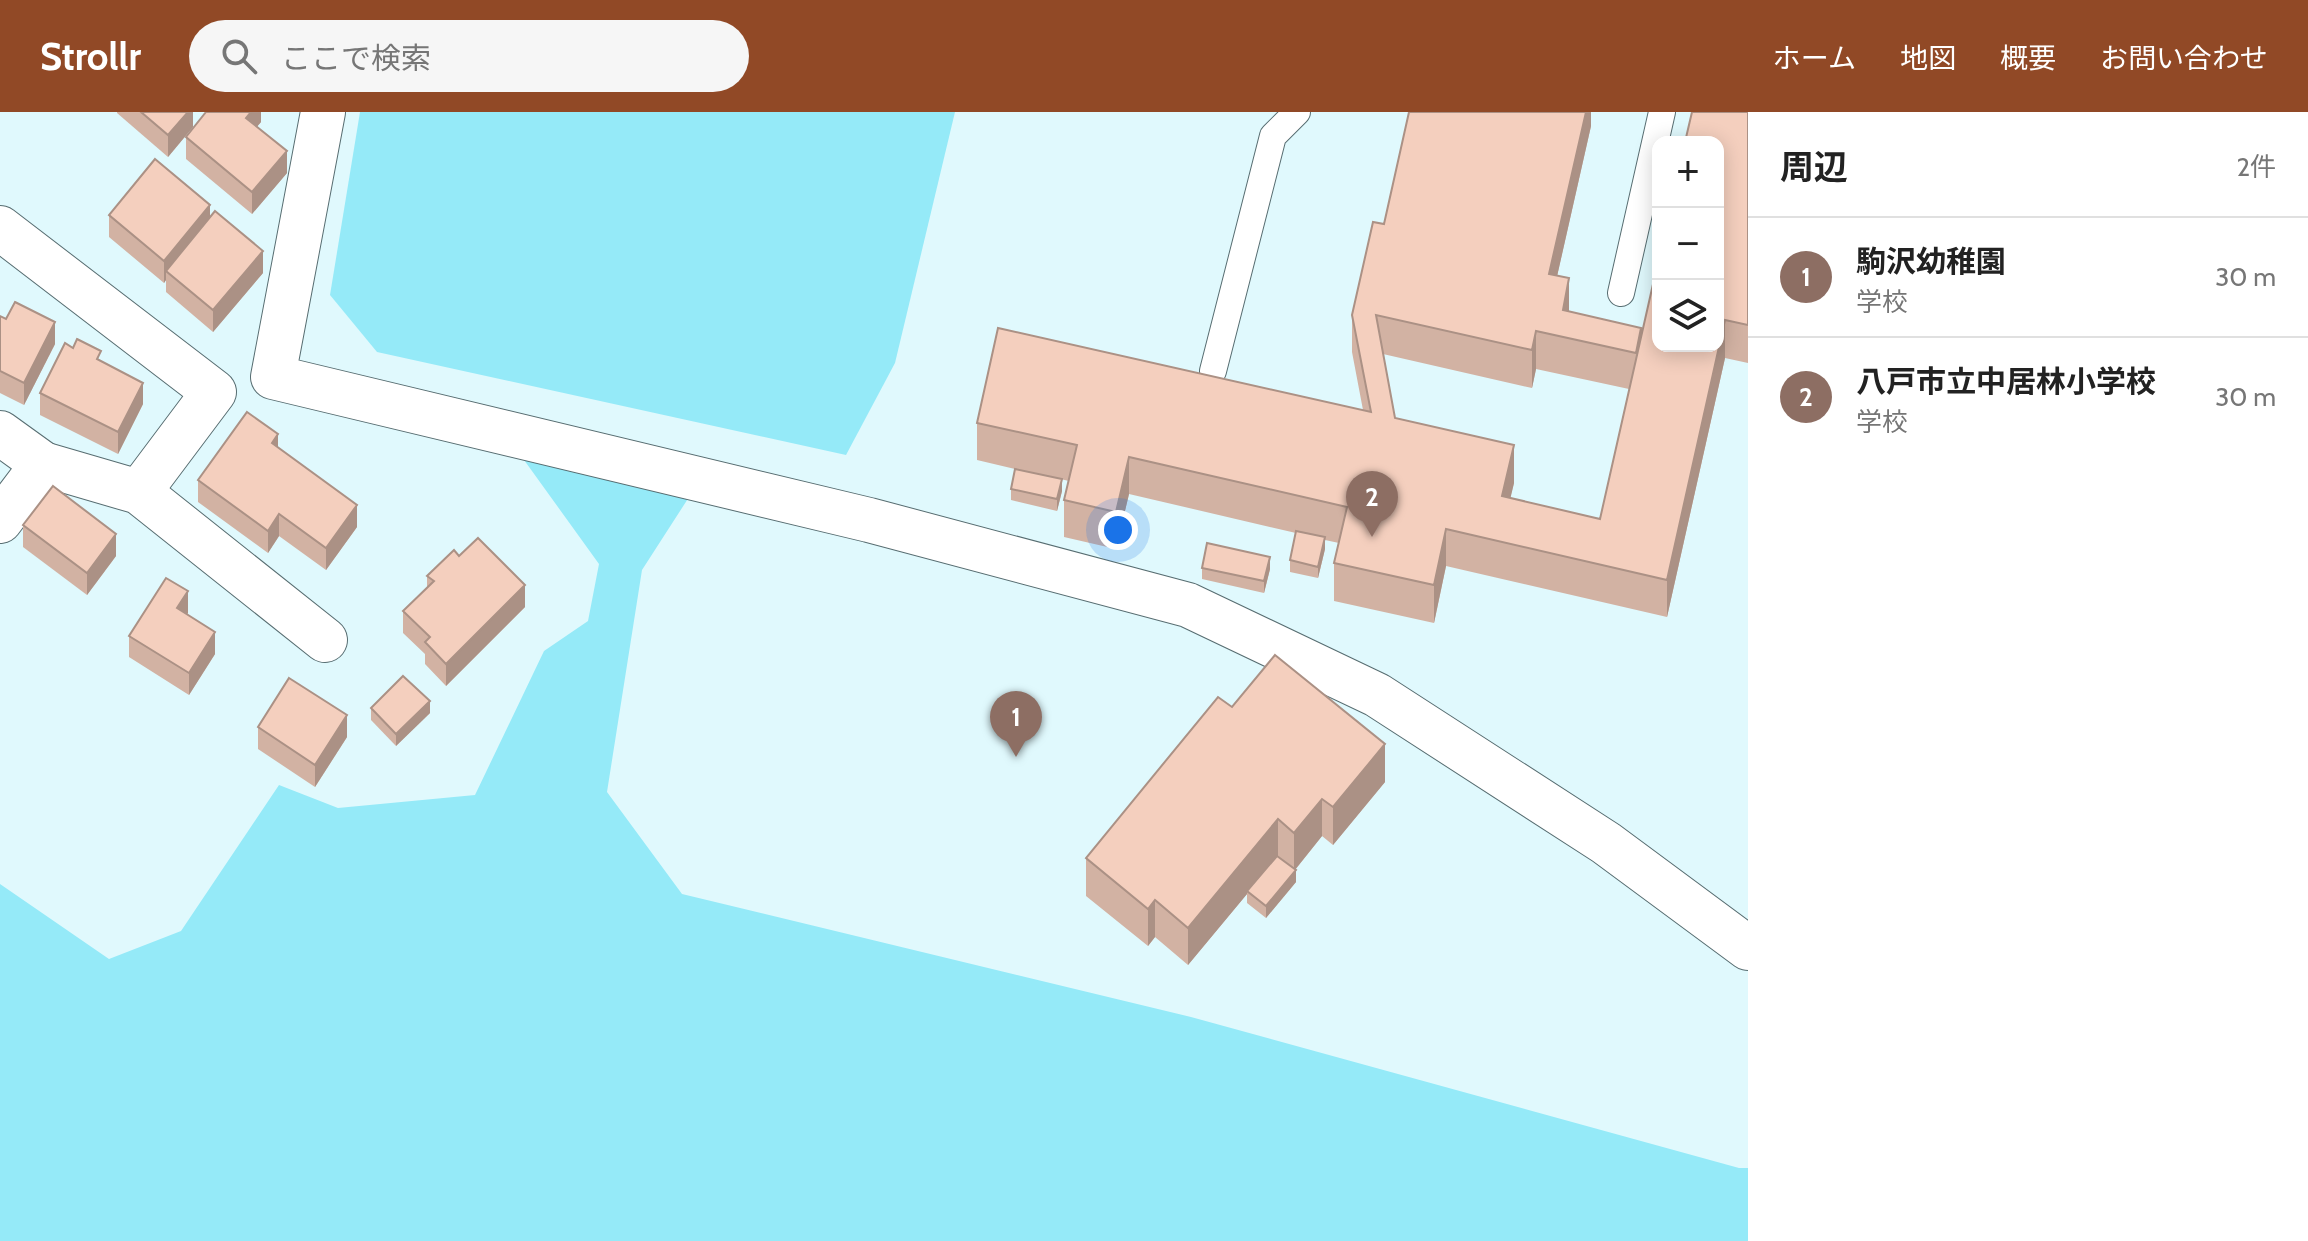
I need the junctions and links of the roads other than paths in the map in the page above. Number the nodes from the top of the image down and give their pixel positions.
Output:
1 (323, 112) edge
2 (1297, 112) edge
3 (1657, 114) edge
4 (0, 228) edge
5 (1621, 293) dead end
6 (1213, 371) dead end
7 (0, 433) edge
8 (43, 464) junction
9 (139, 492) junction
10 (0, 521) edge
11 (325, 640) dead end
12 (1748, 948) edge

1 - 12 street
2 - 6 lane
3 - 5 lane
4 - 9 street
7 - 8 street
8 - 9 street
8 - 10 street
9 - 11 street

